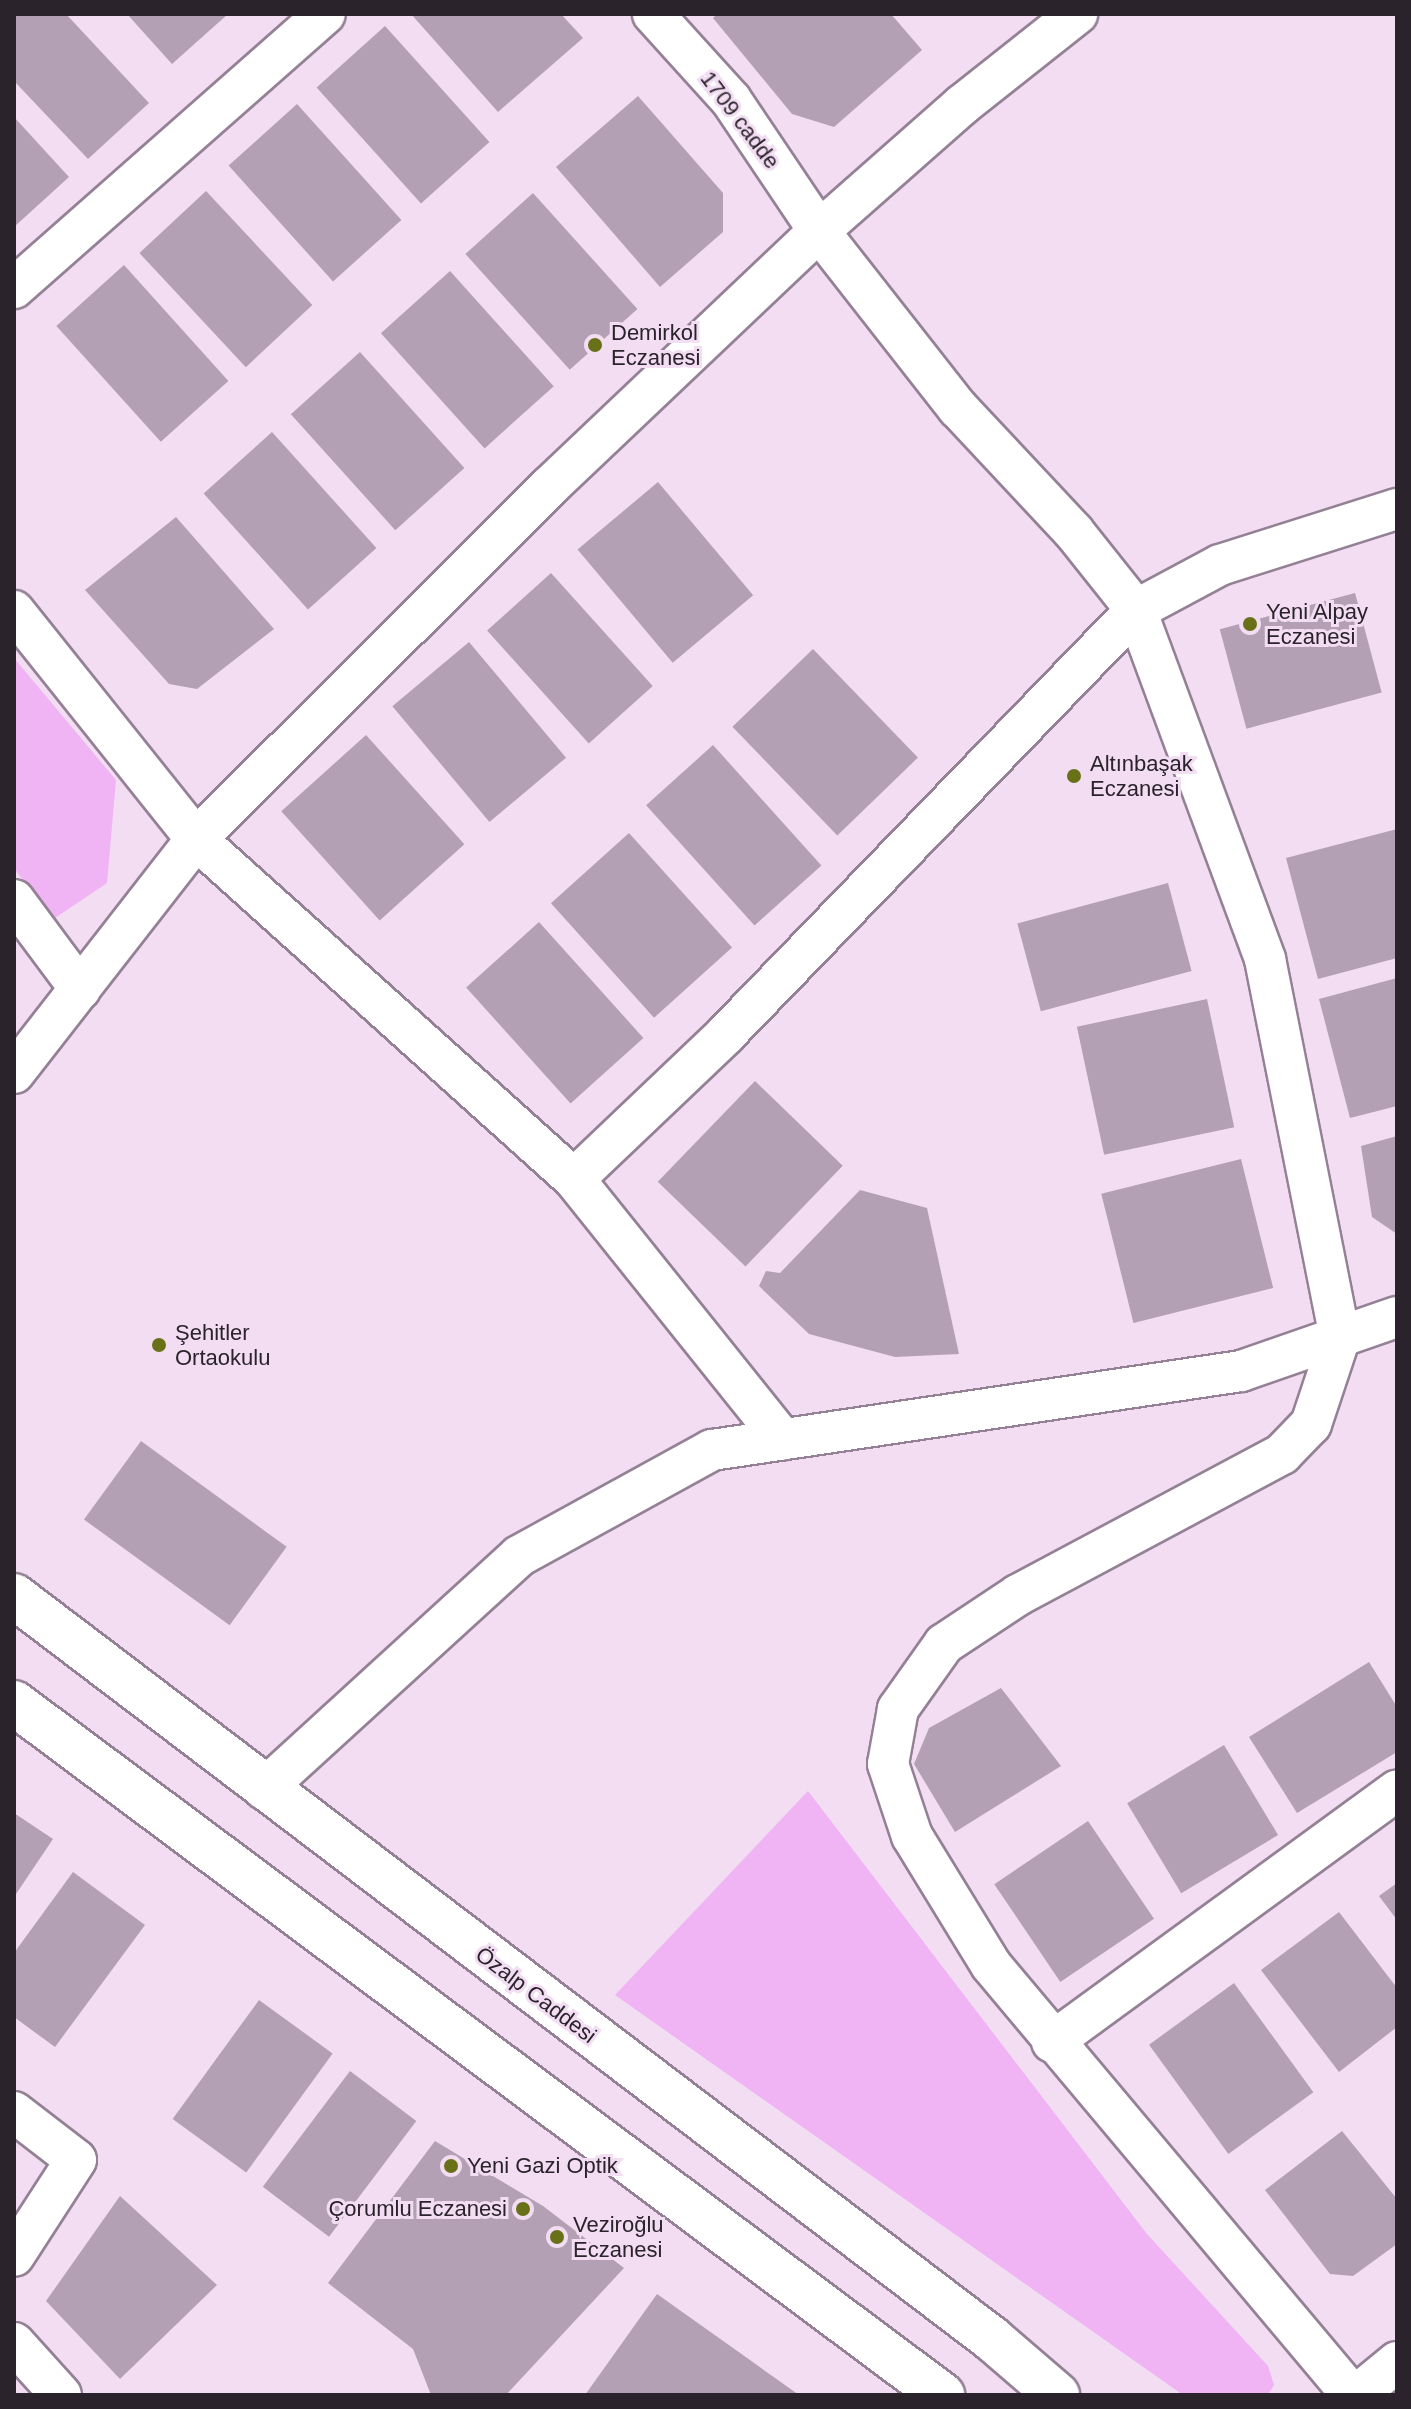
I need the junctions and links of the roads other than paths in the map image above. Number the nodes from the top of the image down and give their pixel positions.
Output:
1 (325, 14) edge
2 (653, 14) edge
3 (1077, 14) edge
4 (819, 231) junction
5 (14, 288) edge
6 (1397, 509) edge
7 (1136, 610) junction
8 (14, 611) edge
9 (196, 839) junction
10 (14, 900) edge
11 (80, 989) junction
12 (14, 1073) edge
13 (574, 1179) junction
14 (1397, 1317) edge
15 (1340, 1337) junction
16 (783, 1440) junction
17 (14, 1596) edge
18 (14, 1703) edge
19 (264, 1789) junction
20 (1397, 1790) edge
21 (1052, 2042) junction
22 (14, 2112) edge
23 (14, 2256) edge
24 (14, 2343) edge
25 (1397, 2362) edge
26 (61, 2395) edge
27 (942, 2395) edge
28 (1057, 2395) edge
29 (1354, 2395) edge

1 - 5 street
2 - 4 street, 1709 cadde
3 - 4 street
4 - 7 street, 1709 cadde
4 - 9 street
6 - 7 street
7 - 13 street
7 - 15 street, 1709 cadde
8 - 9 street
9 - 11 street
9 - 13 street
10 - 11 street
11 - 12 street
13 - 16 street
14 - 15 street
15 - 16 street
15 - 21 street
16 - 19 street
17 - 19 main road, Özalp Caddesi
18 - 27 main road
19 - 28 main road, Özalp Caddesi
20 - 21 street
21 - 29 street
22 - 23 street
24 - 26 street
25 - 29 street

